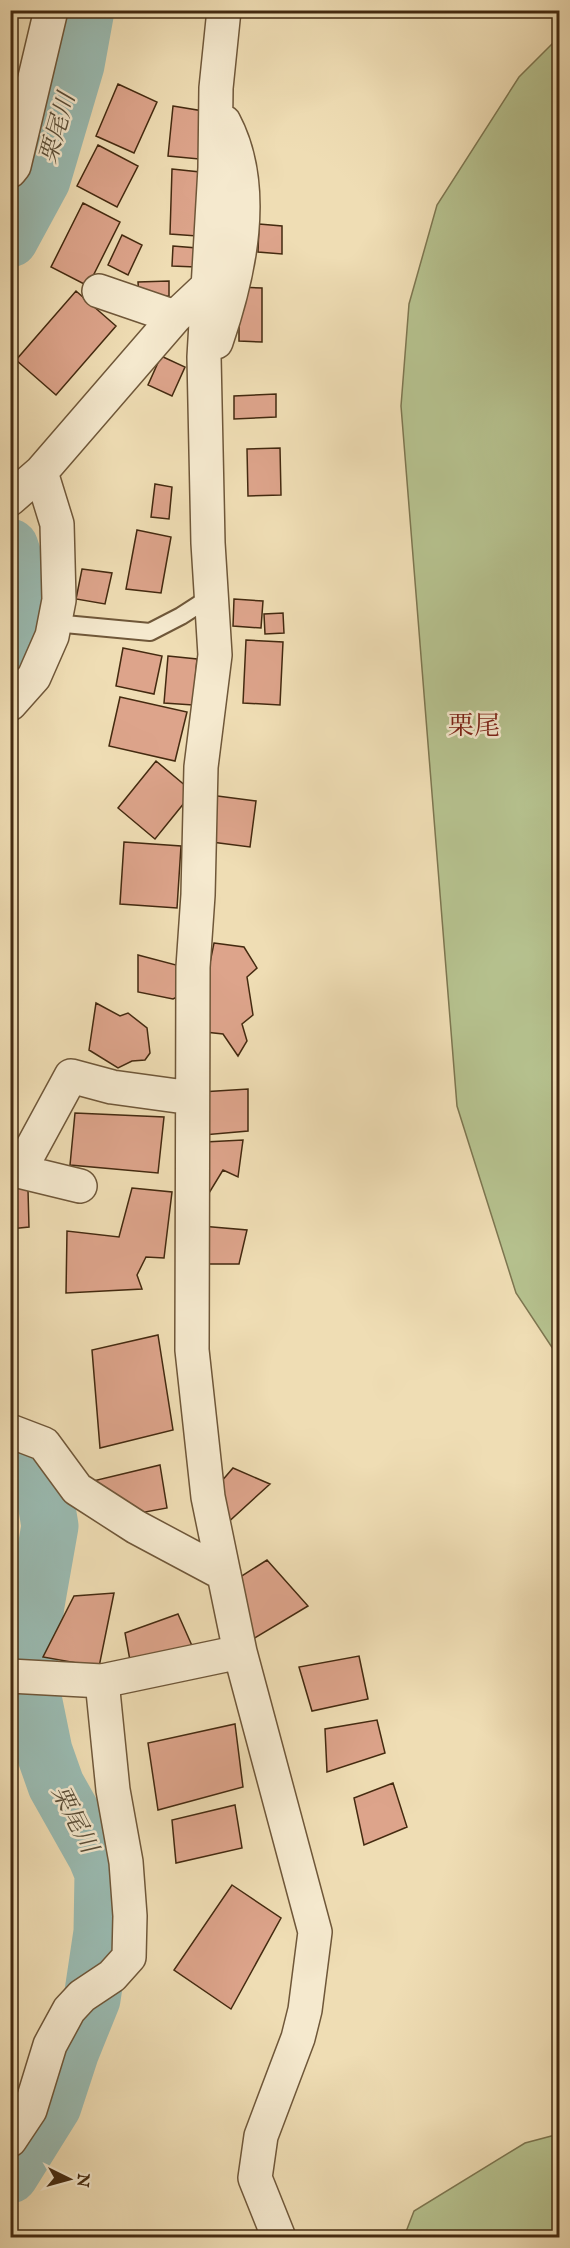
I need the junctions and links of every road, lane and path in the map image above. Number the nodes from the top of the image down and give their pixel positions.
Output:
1 (51, 10) edge
2 (224, 10) edge
3 (217, 110) junction
4 (10, 171) edge
5 (208, 286) junction
6 (99, 291) dead end
7 (175, 317) junction
8 (204, 375) junction
9 (40, 472) junction
10 (10, 499) edge
11 (212, 596) junction
12 (54, 623) junction
13 (10, 704) edge
14 (192, 1098) junction
15 (15, 1169) edge
16 (80, 1186) dead end
17 (10, 1431) edge
18 (224, 1574) junction
19 (240, 1652) junction
20 (10, 1676) edge
21 (102, 1681) junction
22 (10, 2140) edge
23 (279, 2238) edge

1 - 4 street
2 - 3 street
3 - 5 street
3 - 8 street
5 - 7 street
5 - 8 street
6 - 7 street
7 - 9 street
8 - 11 street
9 - 10 street
9 - 12 street
11 - 12 lane
11 - 14 street
12 - 13 street
14 - 15 street
14 - 18 street
15 - 16 street
17 - 18 street
18 - 19 street
19 - 21 street
19 - 23 street
20 - 21 street
21 - 22 street

